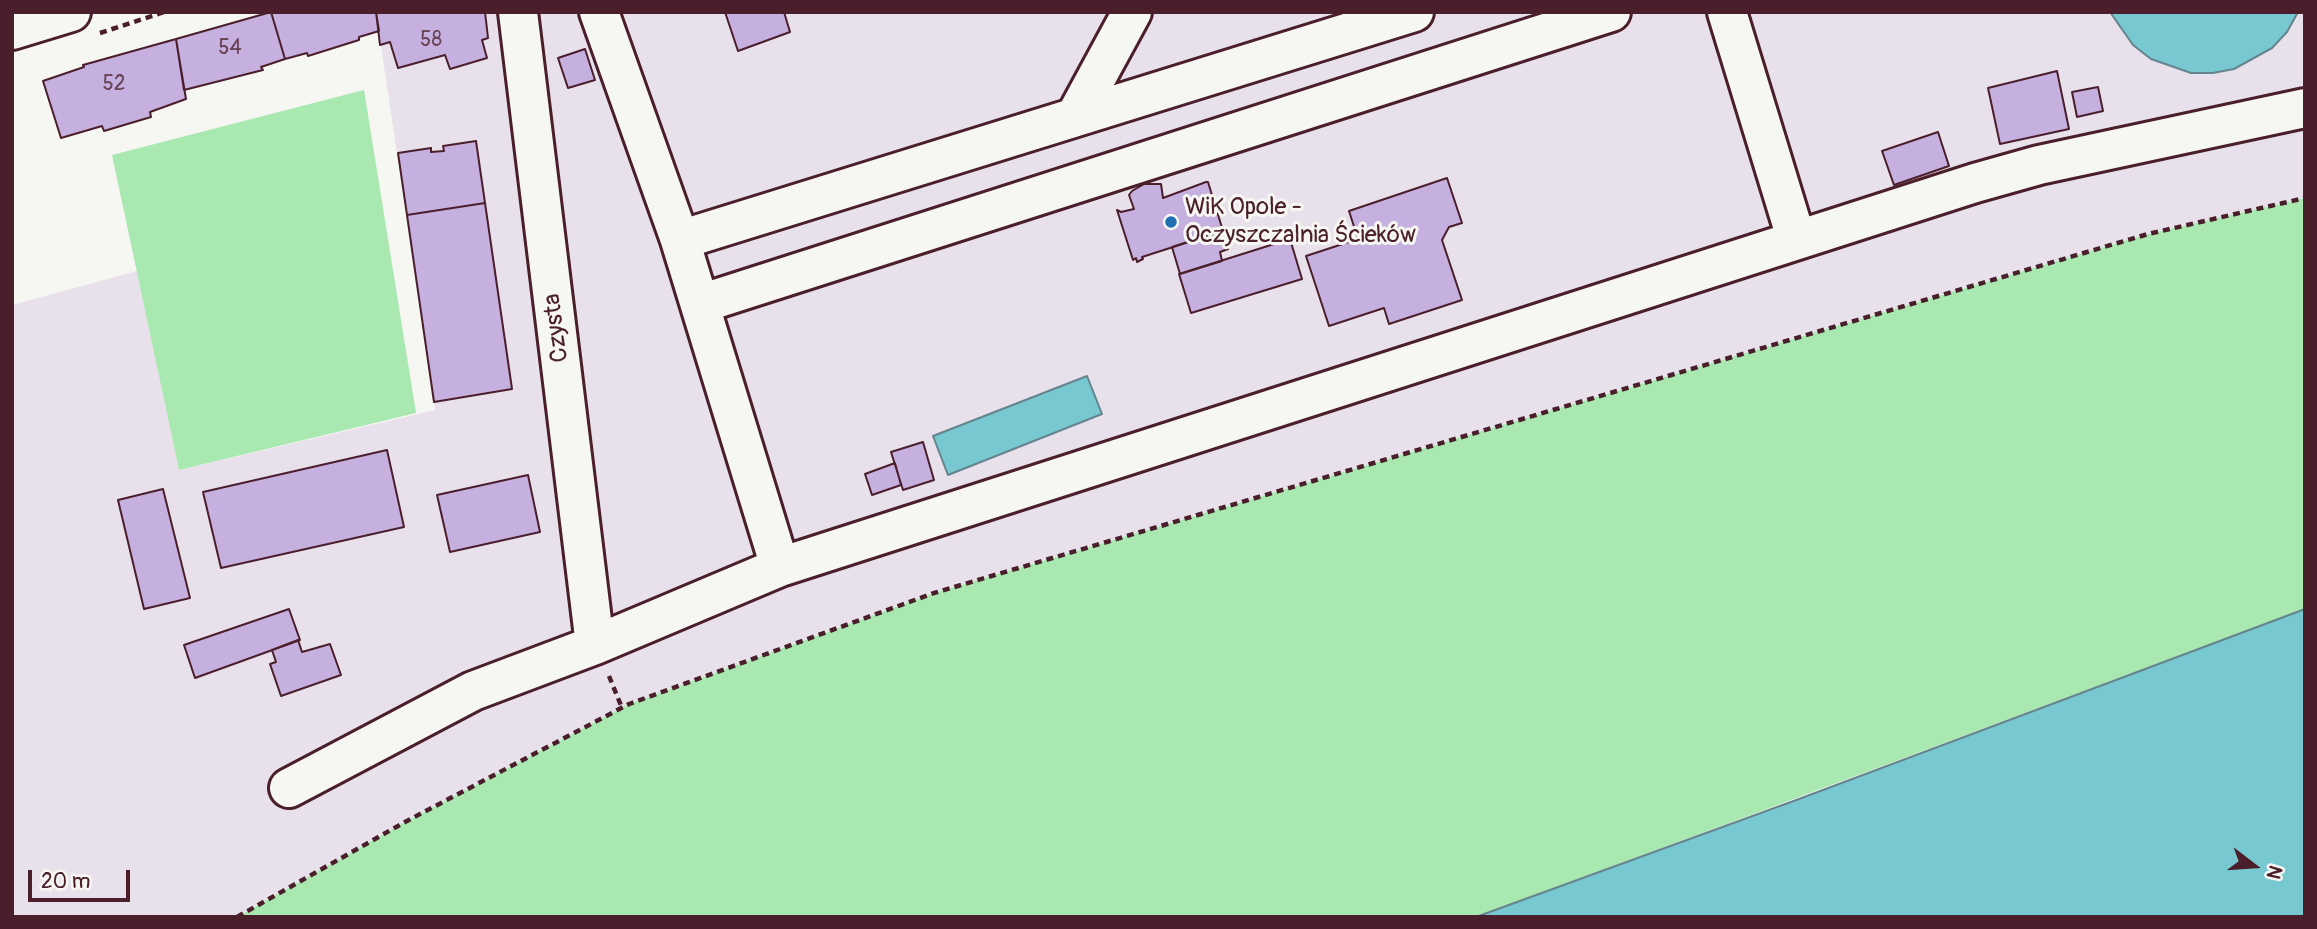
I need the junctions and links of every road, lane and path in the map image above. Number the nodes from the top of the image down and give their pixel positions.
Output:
1 (71, 12) edge
2 (518, 12) edge
3 (599, 12) edge
4 (1132, 12) edge
5 (1414, 12) edge
6 (1611, 12) edge
7 (1727, 12) edge
8 (12, 30) edge
9 (2305, 108) edge
10 (1075, 117) junction
11 (2305, 198) edge
12 (1796, 238) junction
13 (680, 240) junction
14 (700, 304) junction
15 (780, 568) junction
16 (596, 645) junction
17 (289, 788) dead end
18 (237, 917) edge

1 - 8 street
2 - 16 street, Czysta
3 - 13 street
4 - 10 street
5 - 10 street
6 - 14 street
7 - 12 street
9 - 12 street
10 - 13 street
11 - 18 path
12 - 15 street
13 - 14 street
14 - 15 street
15 - 16 street
16 - 17 street

